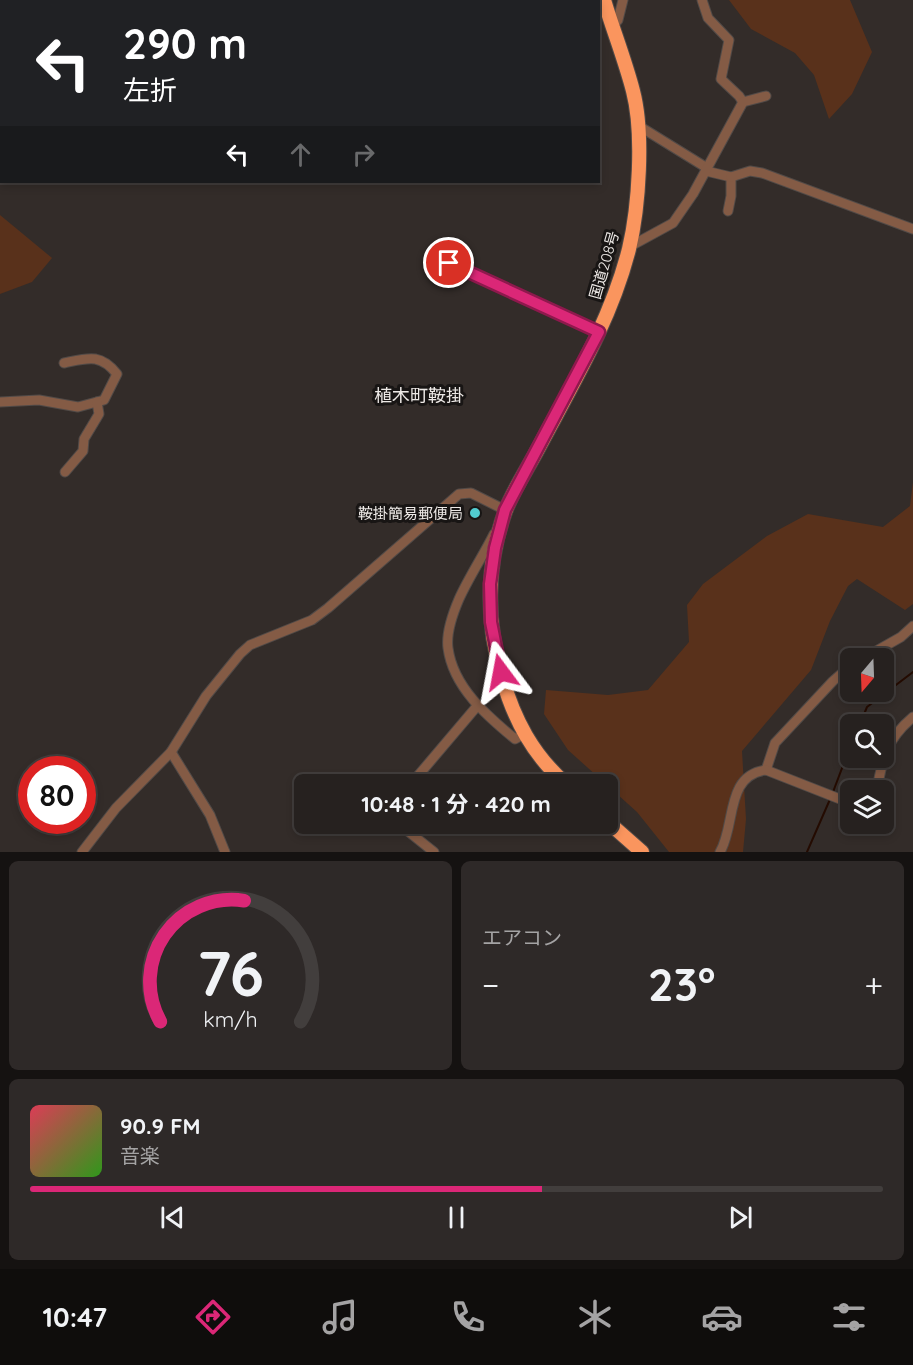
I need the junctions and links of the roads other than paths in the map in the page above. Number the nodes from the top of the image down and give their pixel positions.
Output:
1 (604, 0) edge
2 (623, 0) edge
3 (702, 0) edge
4 (612, 26) junction
5 (766, 96) dead end
6 (742, 102) junction
7 (639, 126) junction
8 (706, 169) junction
9 (731, 177) junction
10 (728, 211) dead end
11 (913, 229) edge
12 (629, 246) junction
13 (449, 263) dead end
14 (599, 332) junction
15 (64, 363) dead end
16 (0, 402) edge
17 (97, 402) junction
18 (65, 472) dead end
19 (505, 510) junction
20 (913, 626) edge
21 (882, 648) edge
22 (840, 675) edge
23 (478, 705) junction
24 (913, 717) edge
25 (524, 734) junction
26 (171, 752) junction
27 (766, 770) junction
28 (419, 774) edge
29 (556, 774) edge
30 (879, 780) edge
31 (840, 798) edge
32 (618, 831) edge
33 (412, 834) edge
34 (220, 836) junction
35 (82, 852) edge
36 (216, 852) edge
37 (225, 852) edge
38 (434, 852) edge
39 (642, 852) edge
40 (720, 852) edge

1 - 4 highway, 国道208号
2 - 4 street
3 - 6 street
4 - 7 highway, 国道208号
5 - 6 street
6 - 8 street
7 - 8 street
7 - 12 highway, 国道208号
8 - 9 street
8 - 12 street
9 - 10 street
9 - 11 street
12 - 14 highway, 国道208号
13 - 14 street
14 - 19 highway, 国道208号
15 - 17 street
16 - 17 street
17 - 18 street
19 - 23 street
19 - 25 highway, 国道208号
19 - 26 street
20 - 21 street
22 - 27 street
23 - 25 street
23 - 28 street
24 - 30 street
25 - 29 highway, 国道208号
26 - 34 street
26 - 35 street
27 - 31 street
27 - 40 street
32 - 39 highway
33 - 38 street
34 - 36 street
34 - 37 street

